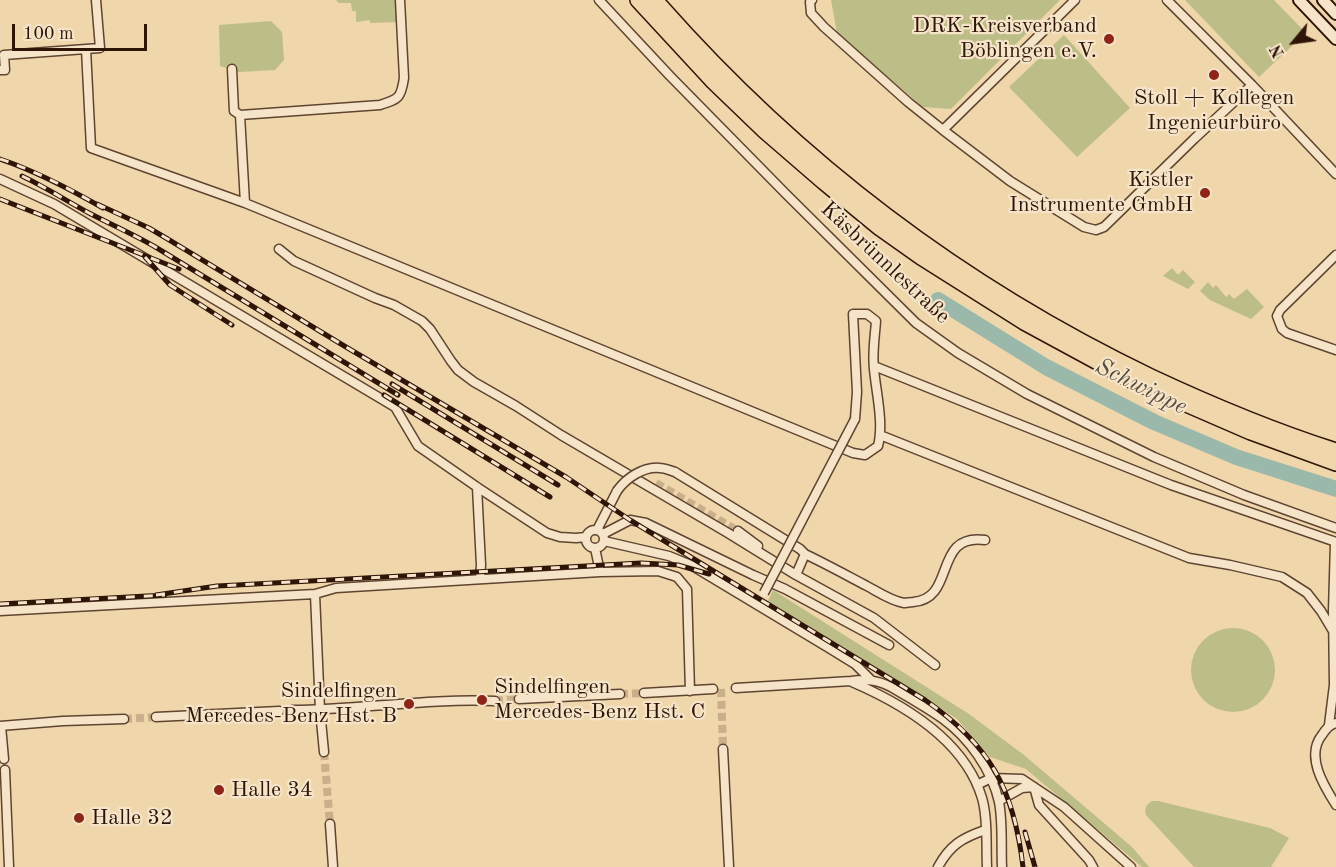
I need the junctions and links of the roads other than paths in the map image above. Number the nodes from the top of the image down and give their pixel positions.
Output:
1 (96, 0) edge
2 (400, 0) edge
3 (599, 0) edge
4 (638, 0) edge
5 (655, 0) edge
6 (812, 0) edge
7 (1075, 0) edge
8 (1167, 0) edge
9 (1299, 0) edge
10 (1323, 0) edge
11 (1336, 14) edge
12 (1336, 39) edge
13 (86, 49) junction
14 (232, 69) dead end
15 (0, 70) edge
16 (1252, 86) junction
17 (240, 115) junction
18 (943, 130) junction
19 (1336, 174) edge
20 (0, 179) edge
21 (245, 203) junction
22 (279, 249) dead end
23 (1336, 255) edge
24 (1336, 350) edge
25 (874, 366) junction
26 (516, 406) junction
27 (506, 407) dead end
28 (880, 435) junction
29 (1336, 451) edge
30 (1336, 463) edge
31 (477, 487) junction
32 (1336, 528) edge
33 (738, 531) tunnel mouth
34 (601, 535) junction
35 (586, 537) junction
36 (985, 540) dead end
37 (1336, 542) edge
38 (595, 548) junction
39 (806, 554) junction
40 (768, 557) junction
41 (600, 572) junction
42 (796, 575) junction
43 (480, 579) junction
44 (315, 594) junction
45 (758, 604) junction
46 (0, 611) edge
47 (1333, 631) junction
48 (889, 645) dead end
49 (935, 665) dead end
50 (870, 679) junction
51 (851, 681) junction
52 (736, 688) dead end
53 (713, 690) dead end
54 (690, 691) junction
55 (644, 693) tunnel mouth
56 (620, 694) tunnel mouth
57 (519, 699) tunnel mouth
58 (495, 701) tunnel mouth
59 (292, 710) dead end
60 (320, 710) junction
61 (279, 711) dead end
62 (156, 717) tunnel mouth
63 (124, 719) tunnel mouth
64 (1333, 724) edge
65 (1, 726) edge
66 (723, 749) tunnel mouth
67 (324, 752) tunnel mouth
68 (4, 759) dead end
69 (5, 770) dead end
70 (991, 778) junction
71 (977, 785) junction
72 (1034, 787) junction
73 (999, 801) junction
74 (1336, 806) edge
75 (330, 824) tunnel mouth
76 (985, 830) junction
77 (9, 867) edge
78 (333, 867) edge
79 (729, 867) edge
80 (938, 867) edge
81 (987, 867) edge
82 (1002, 867) edge
83 (1093, 867) edge
84 (1131, 867) edge

1 - 13 street
2 - 17 street
3 - 32 street, Käsbrünnlestraße
4 - 30 highway
5 - 29 highway
6 - 18 street
7 - 18 street
8 - 16 street
9 - 12 main road
10 - 11 main road
13 - 15 street
13 - 21 street
14 - 17 street
16 - 18 street
16 - 19 street
17 - 21 street
20 - 31 street
21 - 28 street
22 - 26 street
23 - 24 street
25 - 28 street
25 - 37 street
25 - 45 street, bridge
26 - 27 street
26 - 40 street
28 - 47 street
31 - 35 street
31 - 43 street
33 - 40 street
34 - 35 street
34 - 38 street
34 - 39 street, bridge
34 - 45 street
34 - 48 street
35 - 38 street
36 - 39 street
37 - 47 street
38 - 41 street
39 - 42 street
40 - 42 street
41 - 43 street
41 - 54 street
42 - 49 street
43 - 44 street
44 - 46 street
44 - 60 street
45 - 50 street
47 - 64 street
50 - 51 street
50 - 70 street
51 - 52 street
51 - 71 street
53 - 54 street
54 - 55 street
56 - 57 street
58 - 60 street
59 - 60 street
60 - 67 street
61 - 62 street
63 - 65 street
64 - 74 street
65 - 68 street
66 - 79 street
69 - 77 street
70 - 71 street
70 - 72 street
70 - 73 street
71 - 76 street
72 - 73 street
72 - 83 street
72 - 84 street
73 - 82 street
75 - 78 street
76 - 80 street
76 - 81 street

